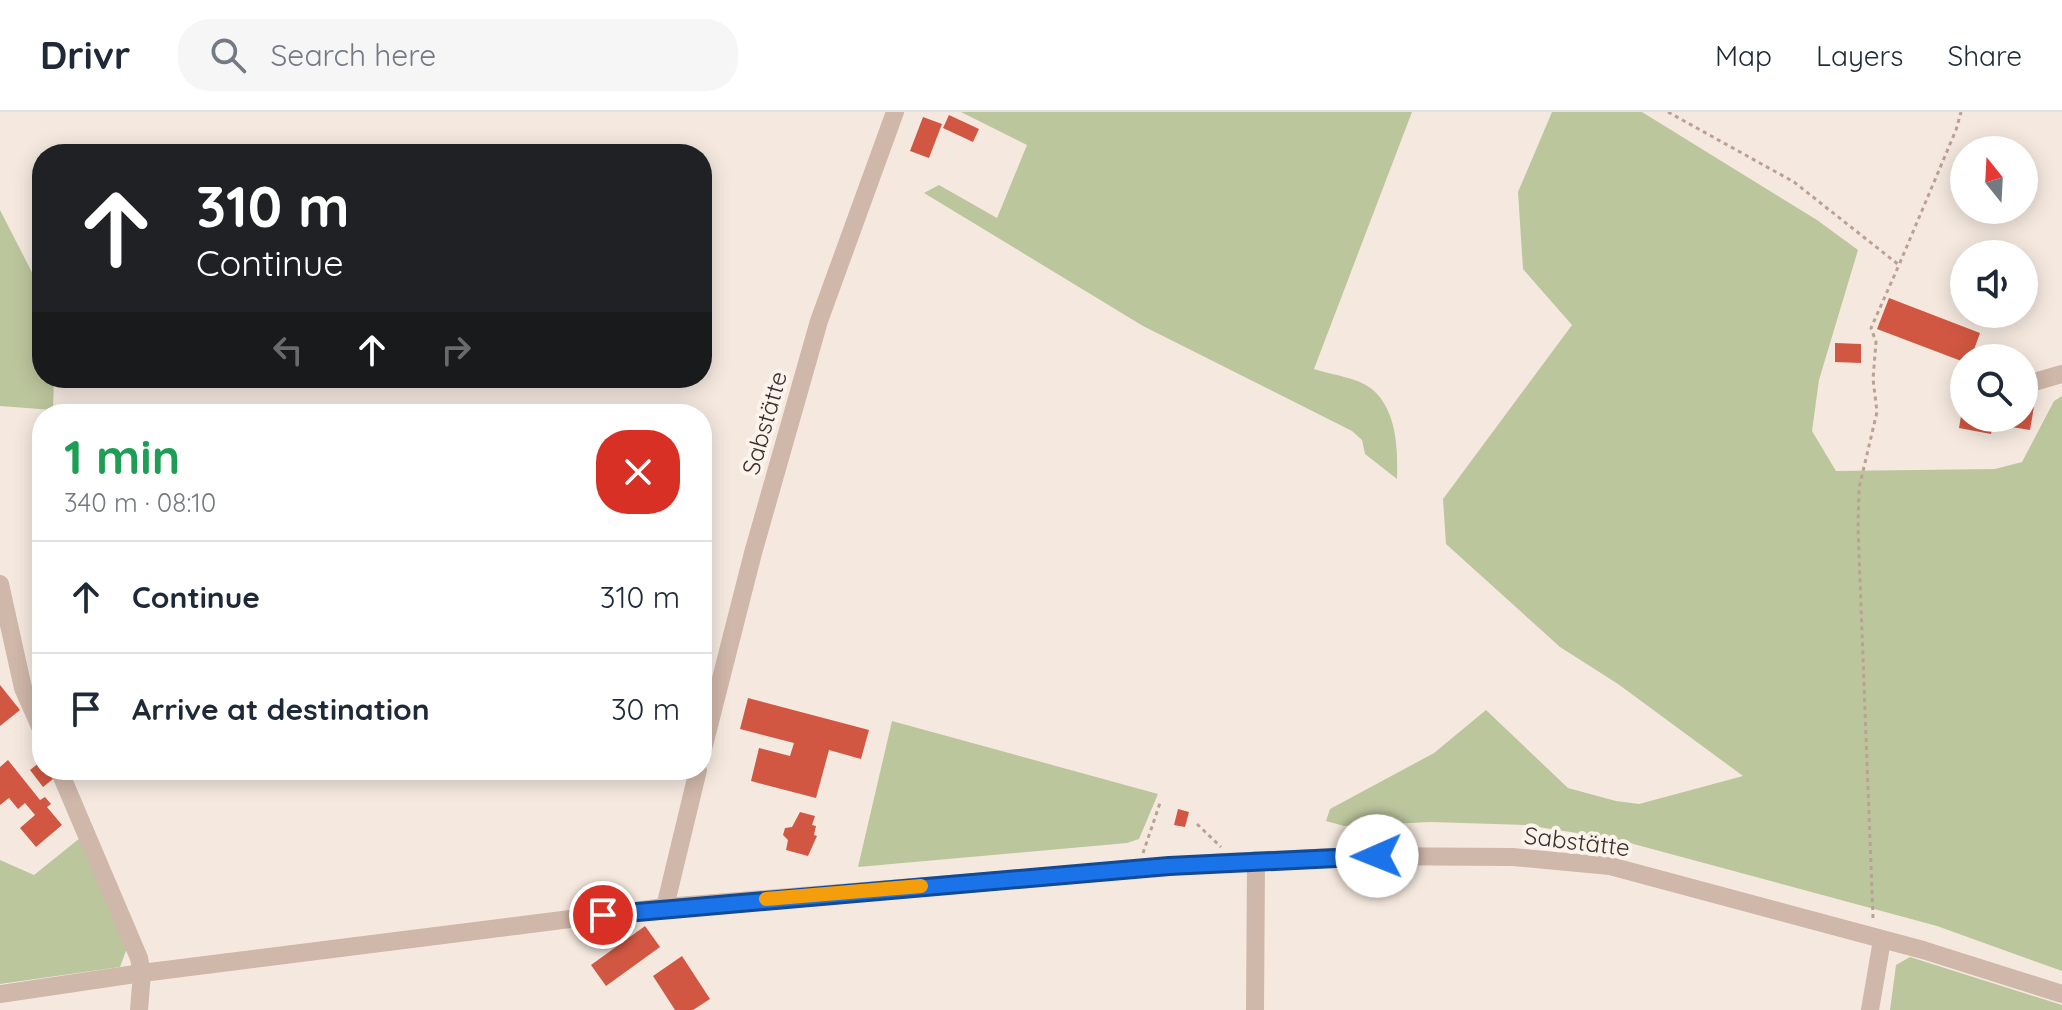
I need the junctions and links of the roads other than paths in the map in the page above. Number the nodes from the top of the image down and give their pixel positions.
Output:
1 (895, 112) edge
2 (2062, 374) edge
3 (2038, 381) edge
4 (0, 584) edge
5 (3, 620) edge
6 (32, 708) edge
7 (712, 714) edge
8 (63, 780) edge
9 (696, 780) edge
10 (1256, 860) junction
11 (665, 907) junction
12 (1878, 939) junction
13 (142, 973) junction
14 (0, 994) edge
15 (2062, 994) edge
16 (139, 1010) edge
17 (1255, 1010) edge
18 (1870, 1010) edge

1 - 7 street, Sabstätte
2 - 3 street
4 - 5 street
5 - 6 street
8 - 13 street
9 - 11 street
10 - 11 street, Sabstätte
10 - 12 street, Sabstätte
10 - 17 street
11 - 13 street, Sabstätte
12 - 15 street, Sabstätte
12 - 18 street
13 - 14 street, Sabstätte
13 - 16 street

